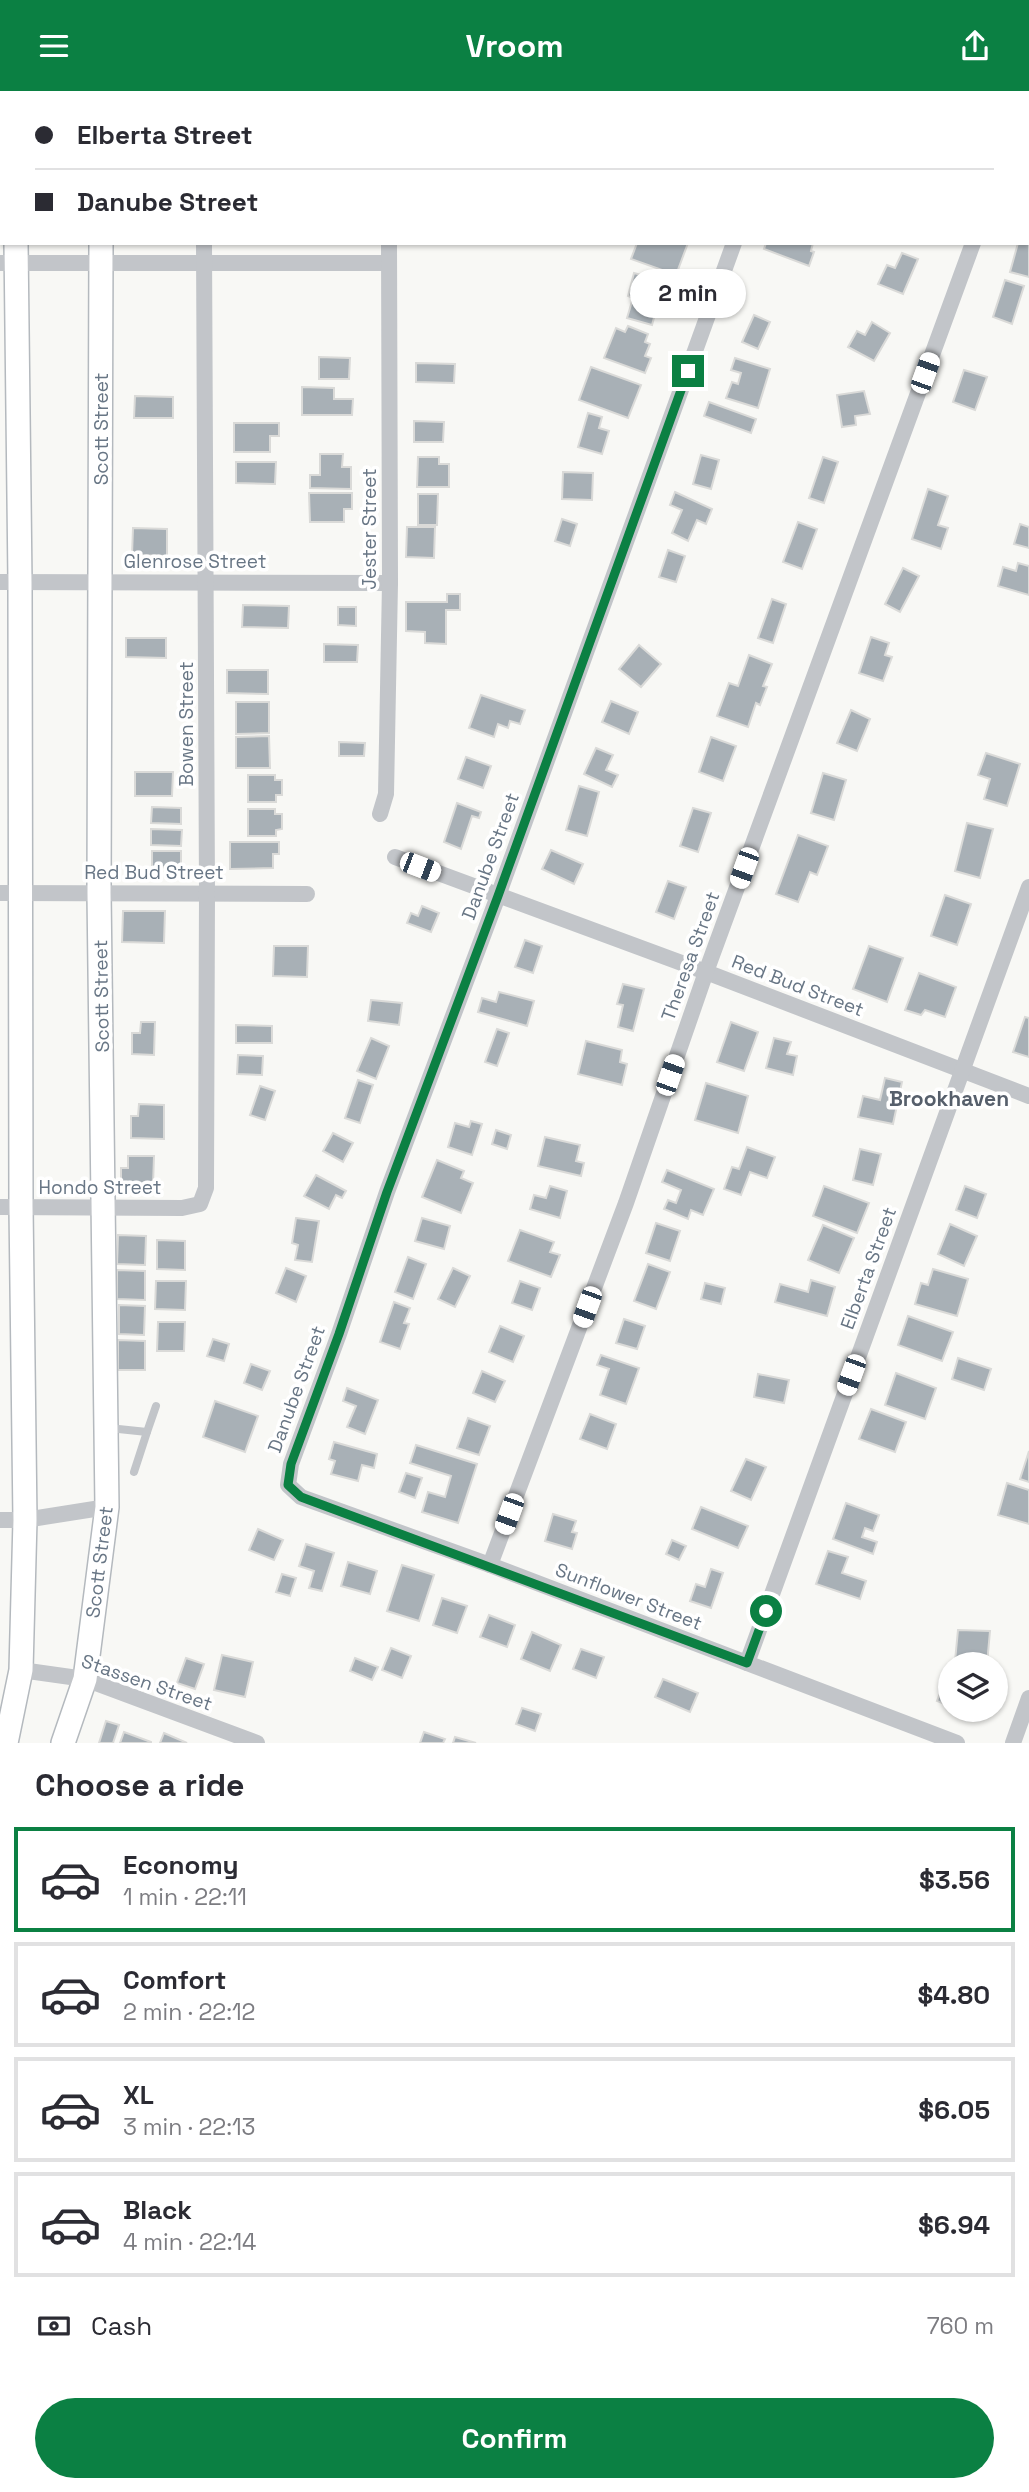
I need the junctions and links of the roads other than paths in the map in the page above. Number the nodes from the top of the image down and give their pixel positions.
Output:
1 (204, 245) edge
2 (389, 245) edge
3 (733, 245) edge
4 (972, 245) edge
5 (101, 253) edge
6 (11, 256) edge
7 (204, 263) junction
8 (389, 263) junction
9 (10, 582) edge
10 (100, 582) junction
11 (206, 582) junction
12 (390, 583) junction
13 (380, 814) dead end
14 (395, 857) dead end
15 (1029, 887) edge
16 (10, 893) edge
17 (99, 893) junction
18 (207, 893) junction
19 (307, 894) dead end
20 (498, 896) junction
21 (706, 972) junction
22 (962, 1071) junction
23 (1029, 1096) edge
24 (200, 1204) joint
25 (11, 1207) edge
26 (103, 1207) junction
27 (156, 1406) dead end
28 (106, 1428) junction
29 (147, 1432) junction
30 (134, 1472) dead end
31 (288, 1485) joint
32 (107, 1507) junction
33 (0, 1520) edge
34 (25, 1520) junction
35 (490, 1566) junction
36 (747, 1663) junction
37 (21, 1670) junction
38 (85, 1679) junction
39 (1029, 1698) edge
40 (6, 1743) edge
41 (63, 1743) edge
42 (257, 1743) edge
43 (957, 1743) edge
44 (1013, 1743) edge

1 - 7 street, Bowen Street
2 - 8 street, Jester Street
3 - 20 street, Danube Street
4 - 21 street, Theresa Street
5 - 6 street
5 - 7 street
5 - 10 main road, Scott Street
6 - 9 main road
7 - 8 street
7 - 11 street, Bowen Street
8 - 12 street, Jester Street
9 - 10 street, Glenrose Street
9 - 16 main road
10 - 11 street, Glenrose Street
10 - 17 main road, Scott Street
11 - 12 street, Glenrose Street
11 - 18 street, Bowen Street
12 - 13 street, Jester Street
14 - 20 street, Red Bud Street
15 - 22 street, Elberta Street
16 - 17 street, Red Bud Street
16 - 25 main road
17 - 18 street, Red Bud Street
17 - 26 main road, Scott Street
18 - 19 street, Red Bud Street
18 - 24 street, Bowen Street
20 - 21 street, Red Bud Street
20 - 31 street, Danube Street
21 - 22 street, Red Bud Street
21 - 35 street, Theresa Street
22 - 23 street, Red Bud Street
22 - 36 street, Elberta Street
24 - 26 street, Hondo Street
25 - 26 street, Hondo Street
25 - 34 main road
26 - 28 main road, Scott Street
27 - 29 lane
28 - 29 lane
28 - 32 main road, Scott Street
29 - 30 lane
31 - 35 street, Sunflower Street
32 - 34 street
32 - 38 main road, Scott Street
33 - 34 street
34 - 37 main road
35 - 36 street, Sunflower Street
36 - 43 street, Sunflower Street
37 - 38 street, Stassen Street
37 - 40 main road
38 - 41 main road, Scott Street
38 - 42 street, Stassen Street
39 - 44 street

